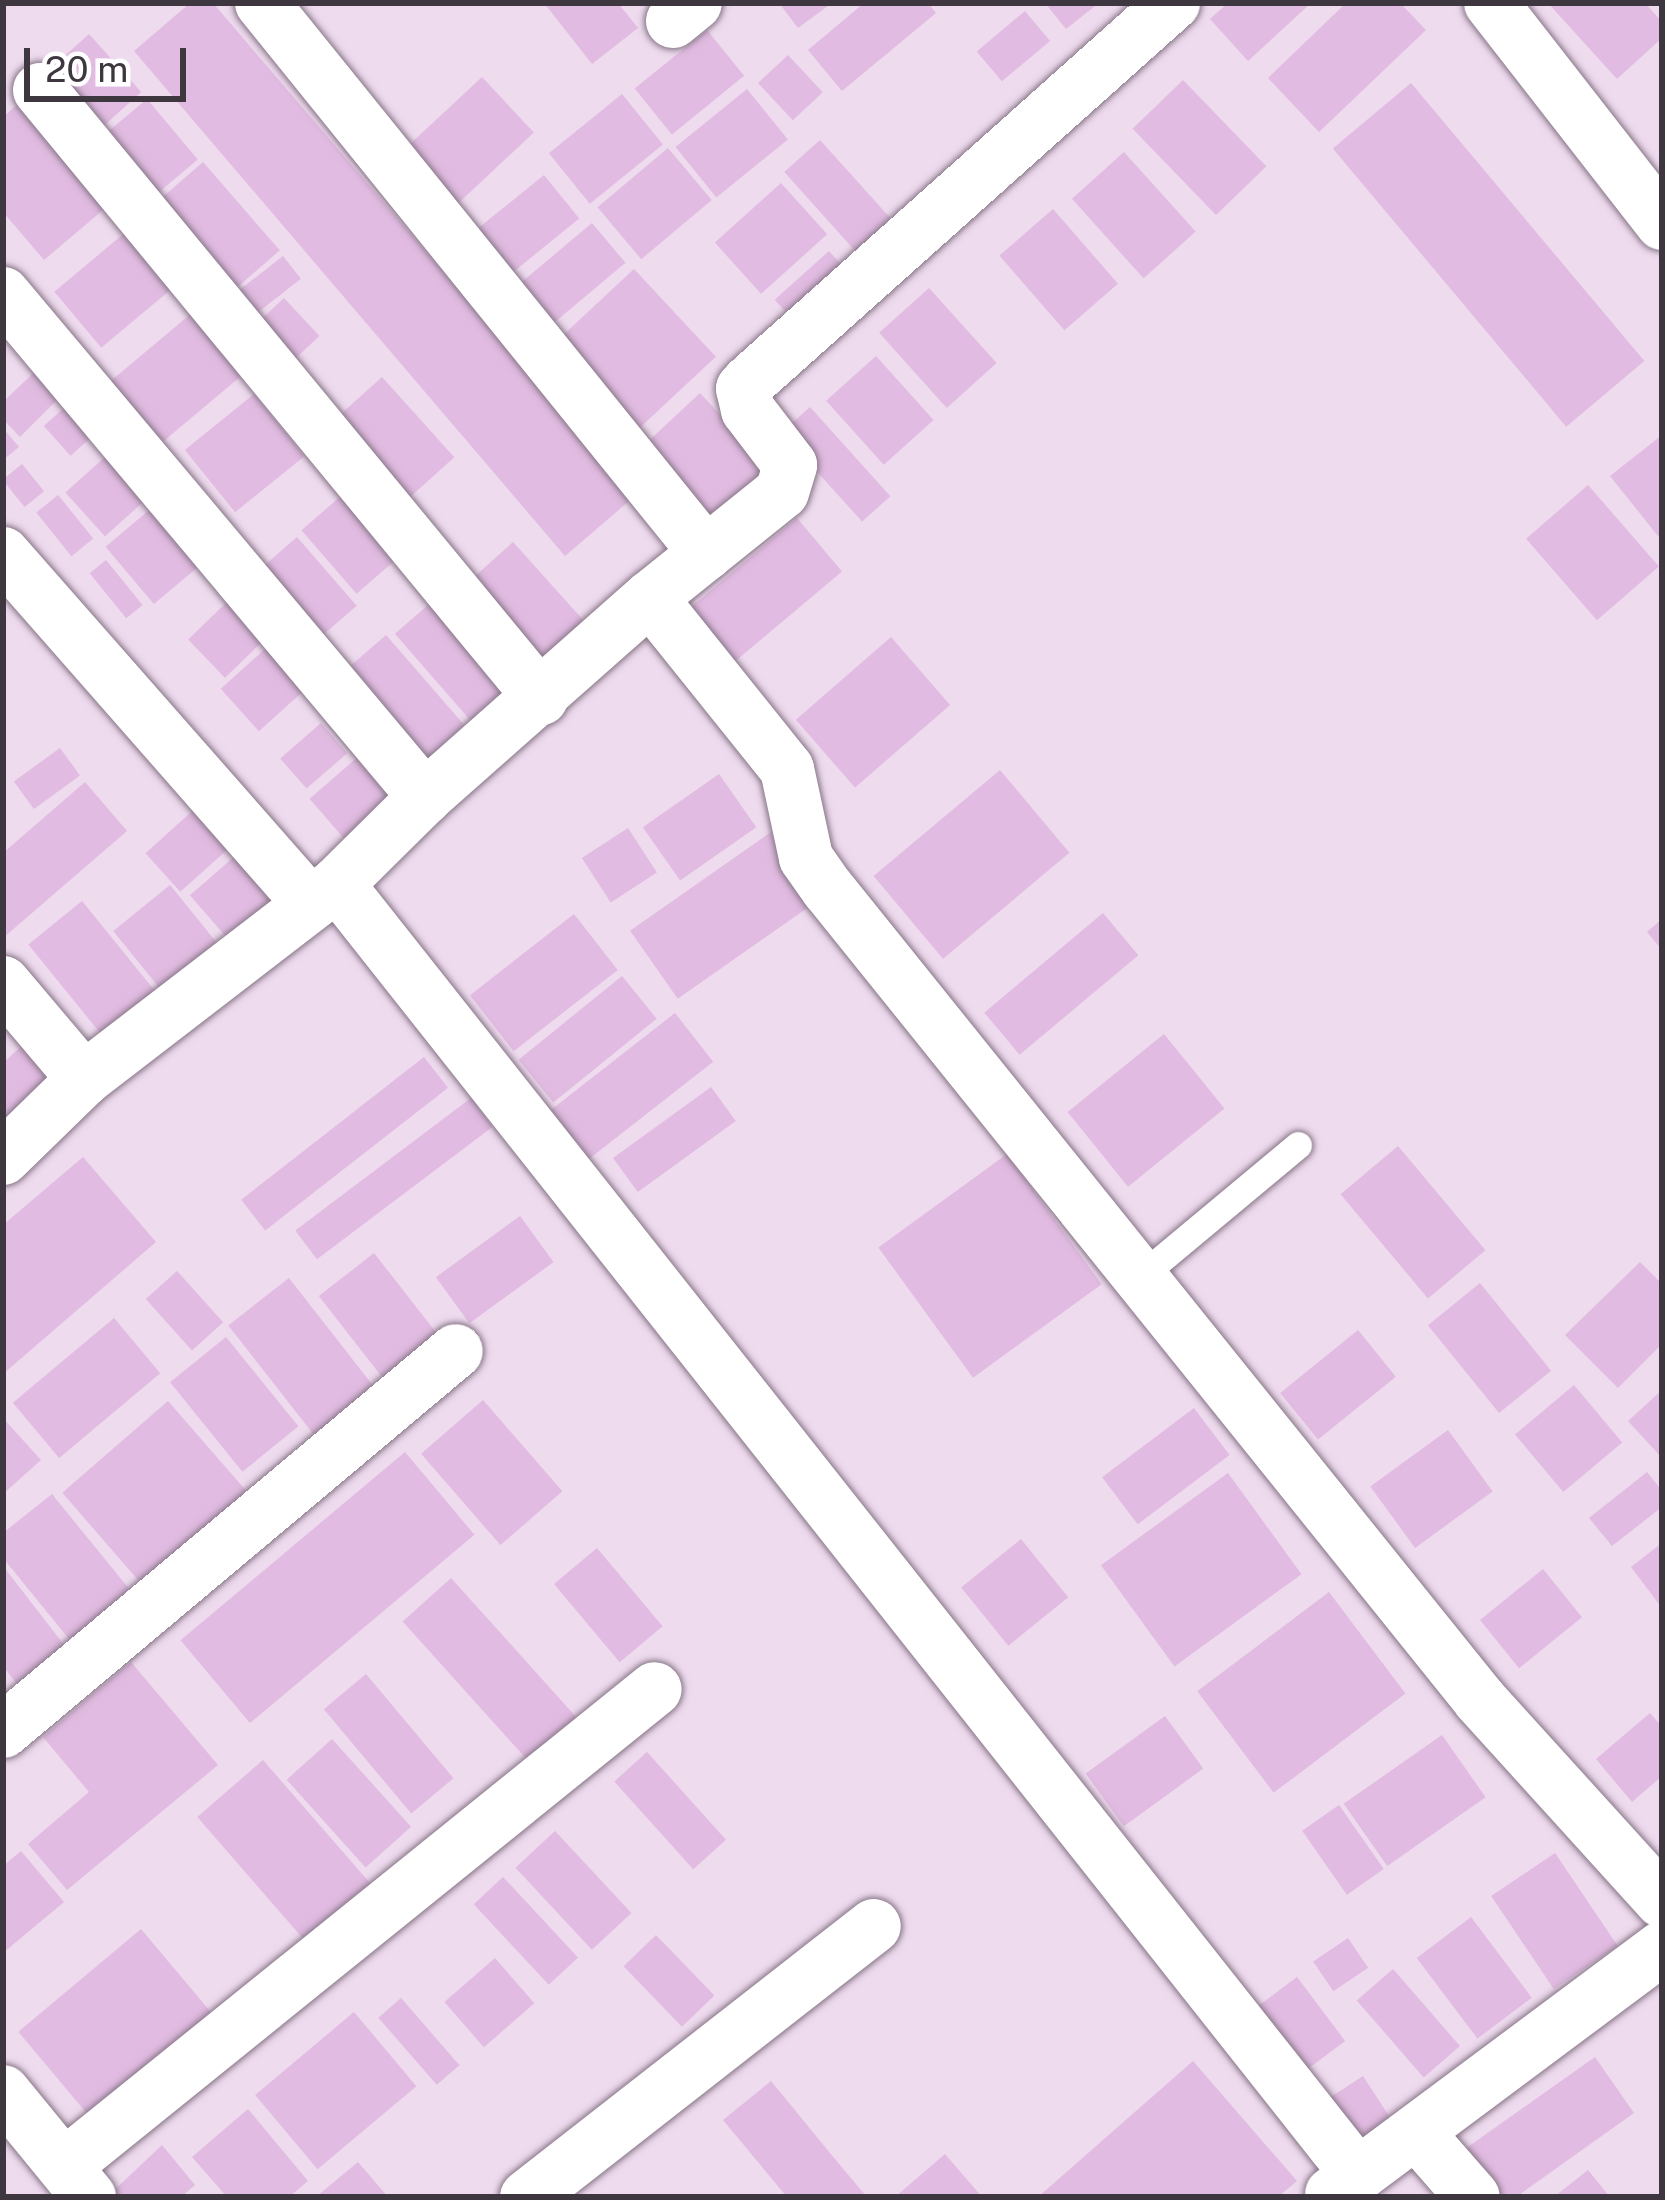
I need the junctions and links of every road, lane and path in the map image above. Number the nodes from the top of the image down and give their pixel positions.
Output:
1 (262, 3) edge
2 (1173, 3) edge
3 (1491, 3) edge
4 (40, 90) dead end
5 (1662, 224) edge
6 (3, 293) edge
7 (3, 554) edge
8 (706, 554) junction
9 (650, 598) junction
10 (541, 698) junction
11 (425, 796) junction
12 (323, 893) junction
13 (3, 983) edge
14 (84, 1079) junction
15 (1298, 1145) dead end
16 (3, 1159) edge
17 (1142, 1275) junction
18 (456, 1351) dead end
19 (656, 1689) dead end
20 (3, 1731) edge
21 (1662, 1900) edge
22 (874, 1926) dead end
23 (1654, 1973) edge
24 (3, 2092) edge
25 (1416, 2132) junction
26 (76, 2181) edge
27 (1344, 2186) edge
28 (527, 2197) edge
29 (1473, 2197) edge

1 - 8 street
2 - 8 street
3 - 5 street
4 - 10 street
6 - 11 street
7 - 12 street
8 - 9 street
9 - 10 street
9 - 17 street
10 - 11 street
11 - 12 street
12 - 14 street
12 - 27 street
13 - 14 street
14 - 16 street
15 - 17 lane
17 - 21 street
18 - 20 street
19 - 26 street
22 - 28 street
23 - 25 street
24 - 26 street
25 - 27 street
25 - 29 street

